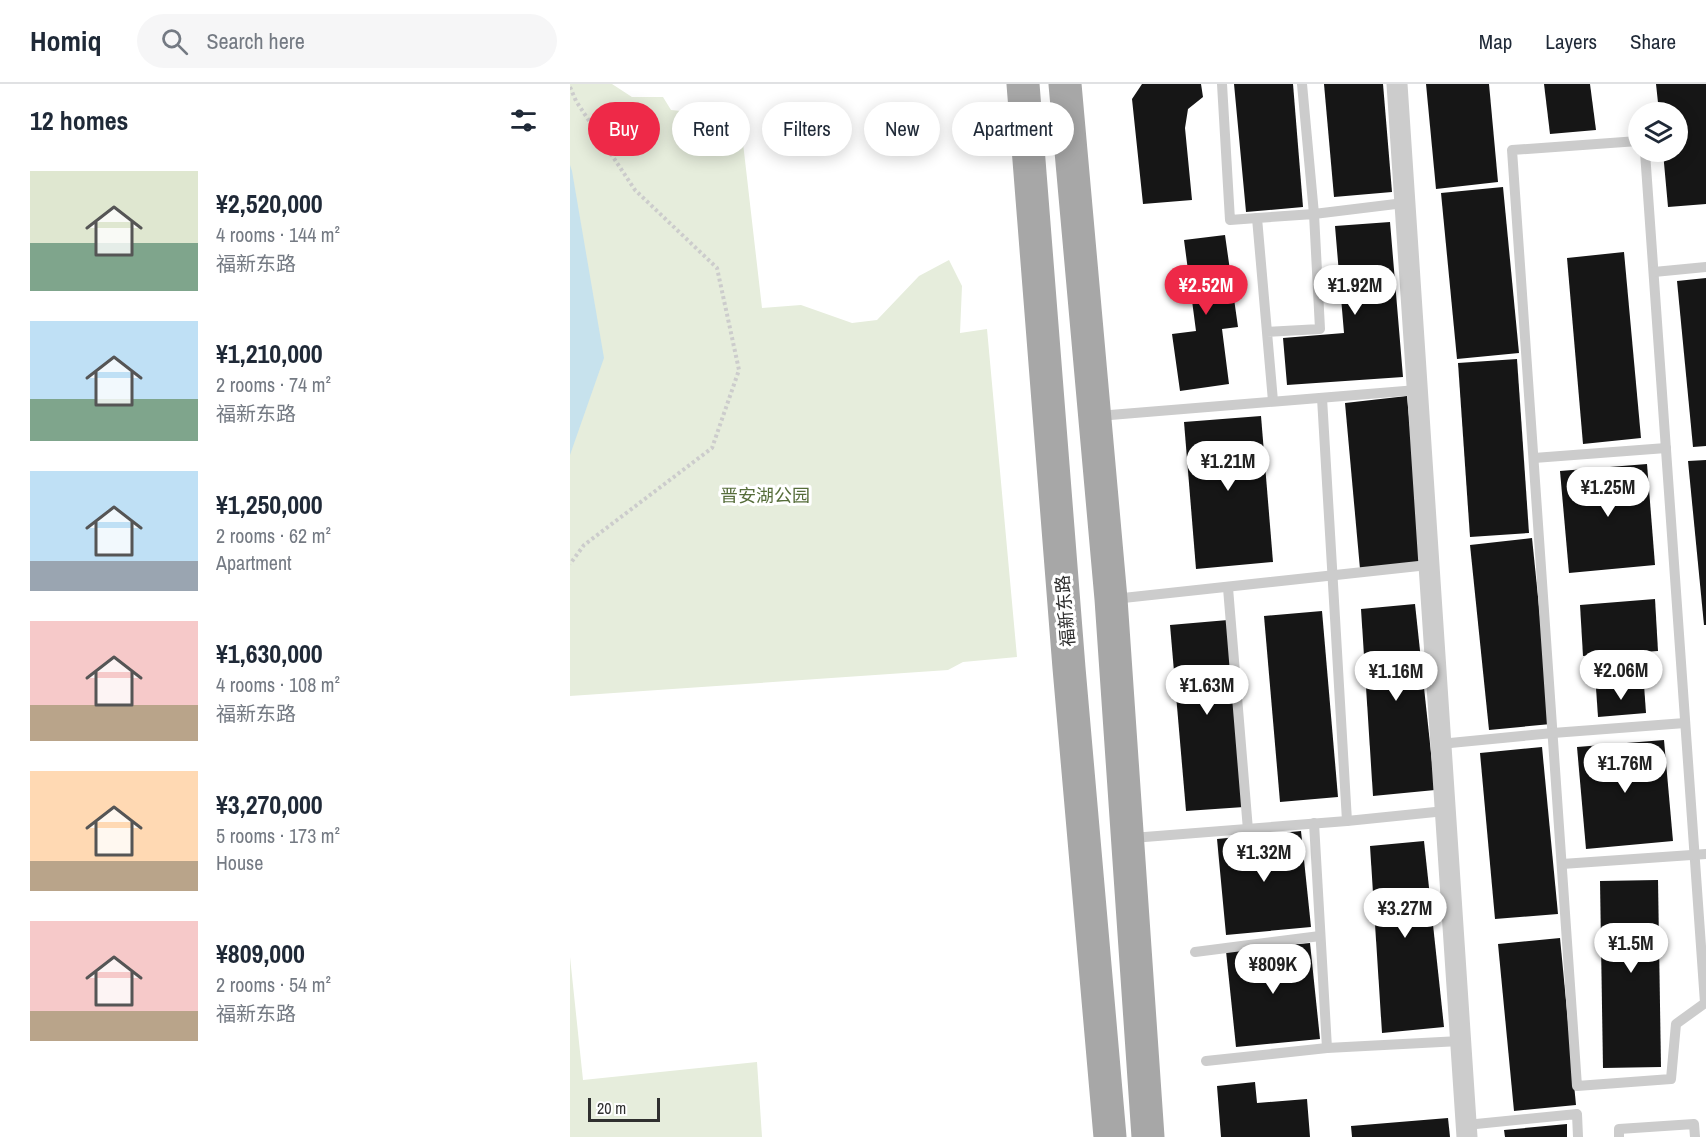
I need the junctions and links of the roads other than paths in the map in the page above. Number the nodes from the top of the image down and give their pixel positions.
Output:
1 (1023, 84) edge
2 (1065, 84) edge
3 (1222, 84) edge
4 (1302, 84) edge
5 (1397, 84) edge
6 (1628, 142) edge
7 (1646, 162) edge
8 (1404, 203) junction
9 (1314, 214) junction
10 (1257, 218) junction
11 (1706, 267) edge
12 (1654, 272) junction
13 (1267, 332) junction
14 (1417, 390) junction
15 (1322, 398) junction
16 (1273, 402) junction
17 (1095, 416) junction
18 (1666, 448) junction
19 (1534, 458) junction
20 (1428, 565) junction
21 (1332, 576) junction
22 (1228, 588) junction
23 (1111, 599) junction
24 (1685, 723) junction
25 (1553, 733) junction
26 (1440, 744) junction
27 (1445, 811) junction
28 (1347, 821) junction
29 (1314, 823) junction
30 (1248, 830) junction
31 (1129, 839) junction
32 (1706, 854) edge
33 (1694, 855) junction
34 (1562, 864) junction
35 (1320, 936) junction
36 (1196, 952) dead end
37 (1460, 1041) junction
38 (1327, 1048) junction
39 (1206, 1061) dead end
40 (1467, 1131) edge
41 (1110, 1137) edge
42 (1148, 1137) edge
43 (1578, 1137) edge
44 (1619, 1137) edge
45 (1695, 1137) edge

1 - 41 main road, 福新东路
2 - 17 main road
3 - 10 lane
4 - 9 lane
5 - 8 street
6 - 19 lane
7 - 12 lane
8 - 9 lane
8 - 14 street
9 - 10 lane
9 - 13 lane
10 - 13 lane
11 - 12 lane
12 - 18 lane
13 - 16 lane
14 - 15 lane
14 - 20 street
15 - 16 lane
15 - 21 lane
16 - 17 lane
17 - 23 main road
18 - 19 lane
18 - 24 lane
19 - 25 lane
20 - 21 lane
20 - 26 street
21 - 22 lane
21 - 28 lane
22 - 23 lane
22 - 30 lane
23 - 31 main road
24 - 25 lane
24 - 33 lane
25 - 26 lane
25 - 34 lane
26 - 27 street
27 - 28 lane
27 - 37 street
28 - 29 lane
29 - 30 lane
29 - 35 lane
30 - 31 lane
31 - 42 main road
32 - 33 lane
33 - 34 lane
33 - 34 lane
35 - 36 lane
35 - 38 lane
37 - 38 lane
37 - 40 street
38 - 39 lane
40 - 43 lane
44 - 45 lane

